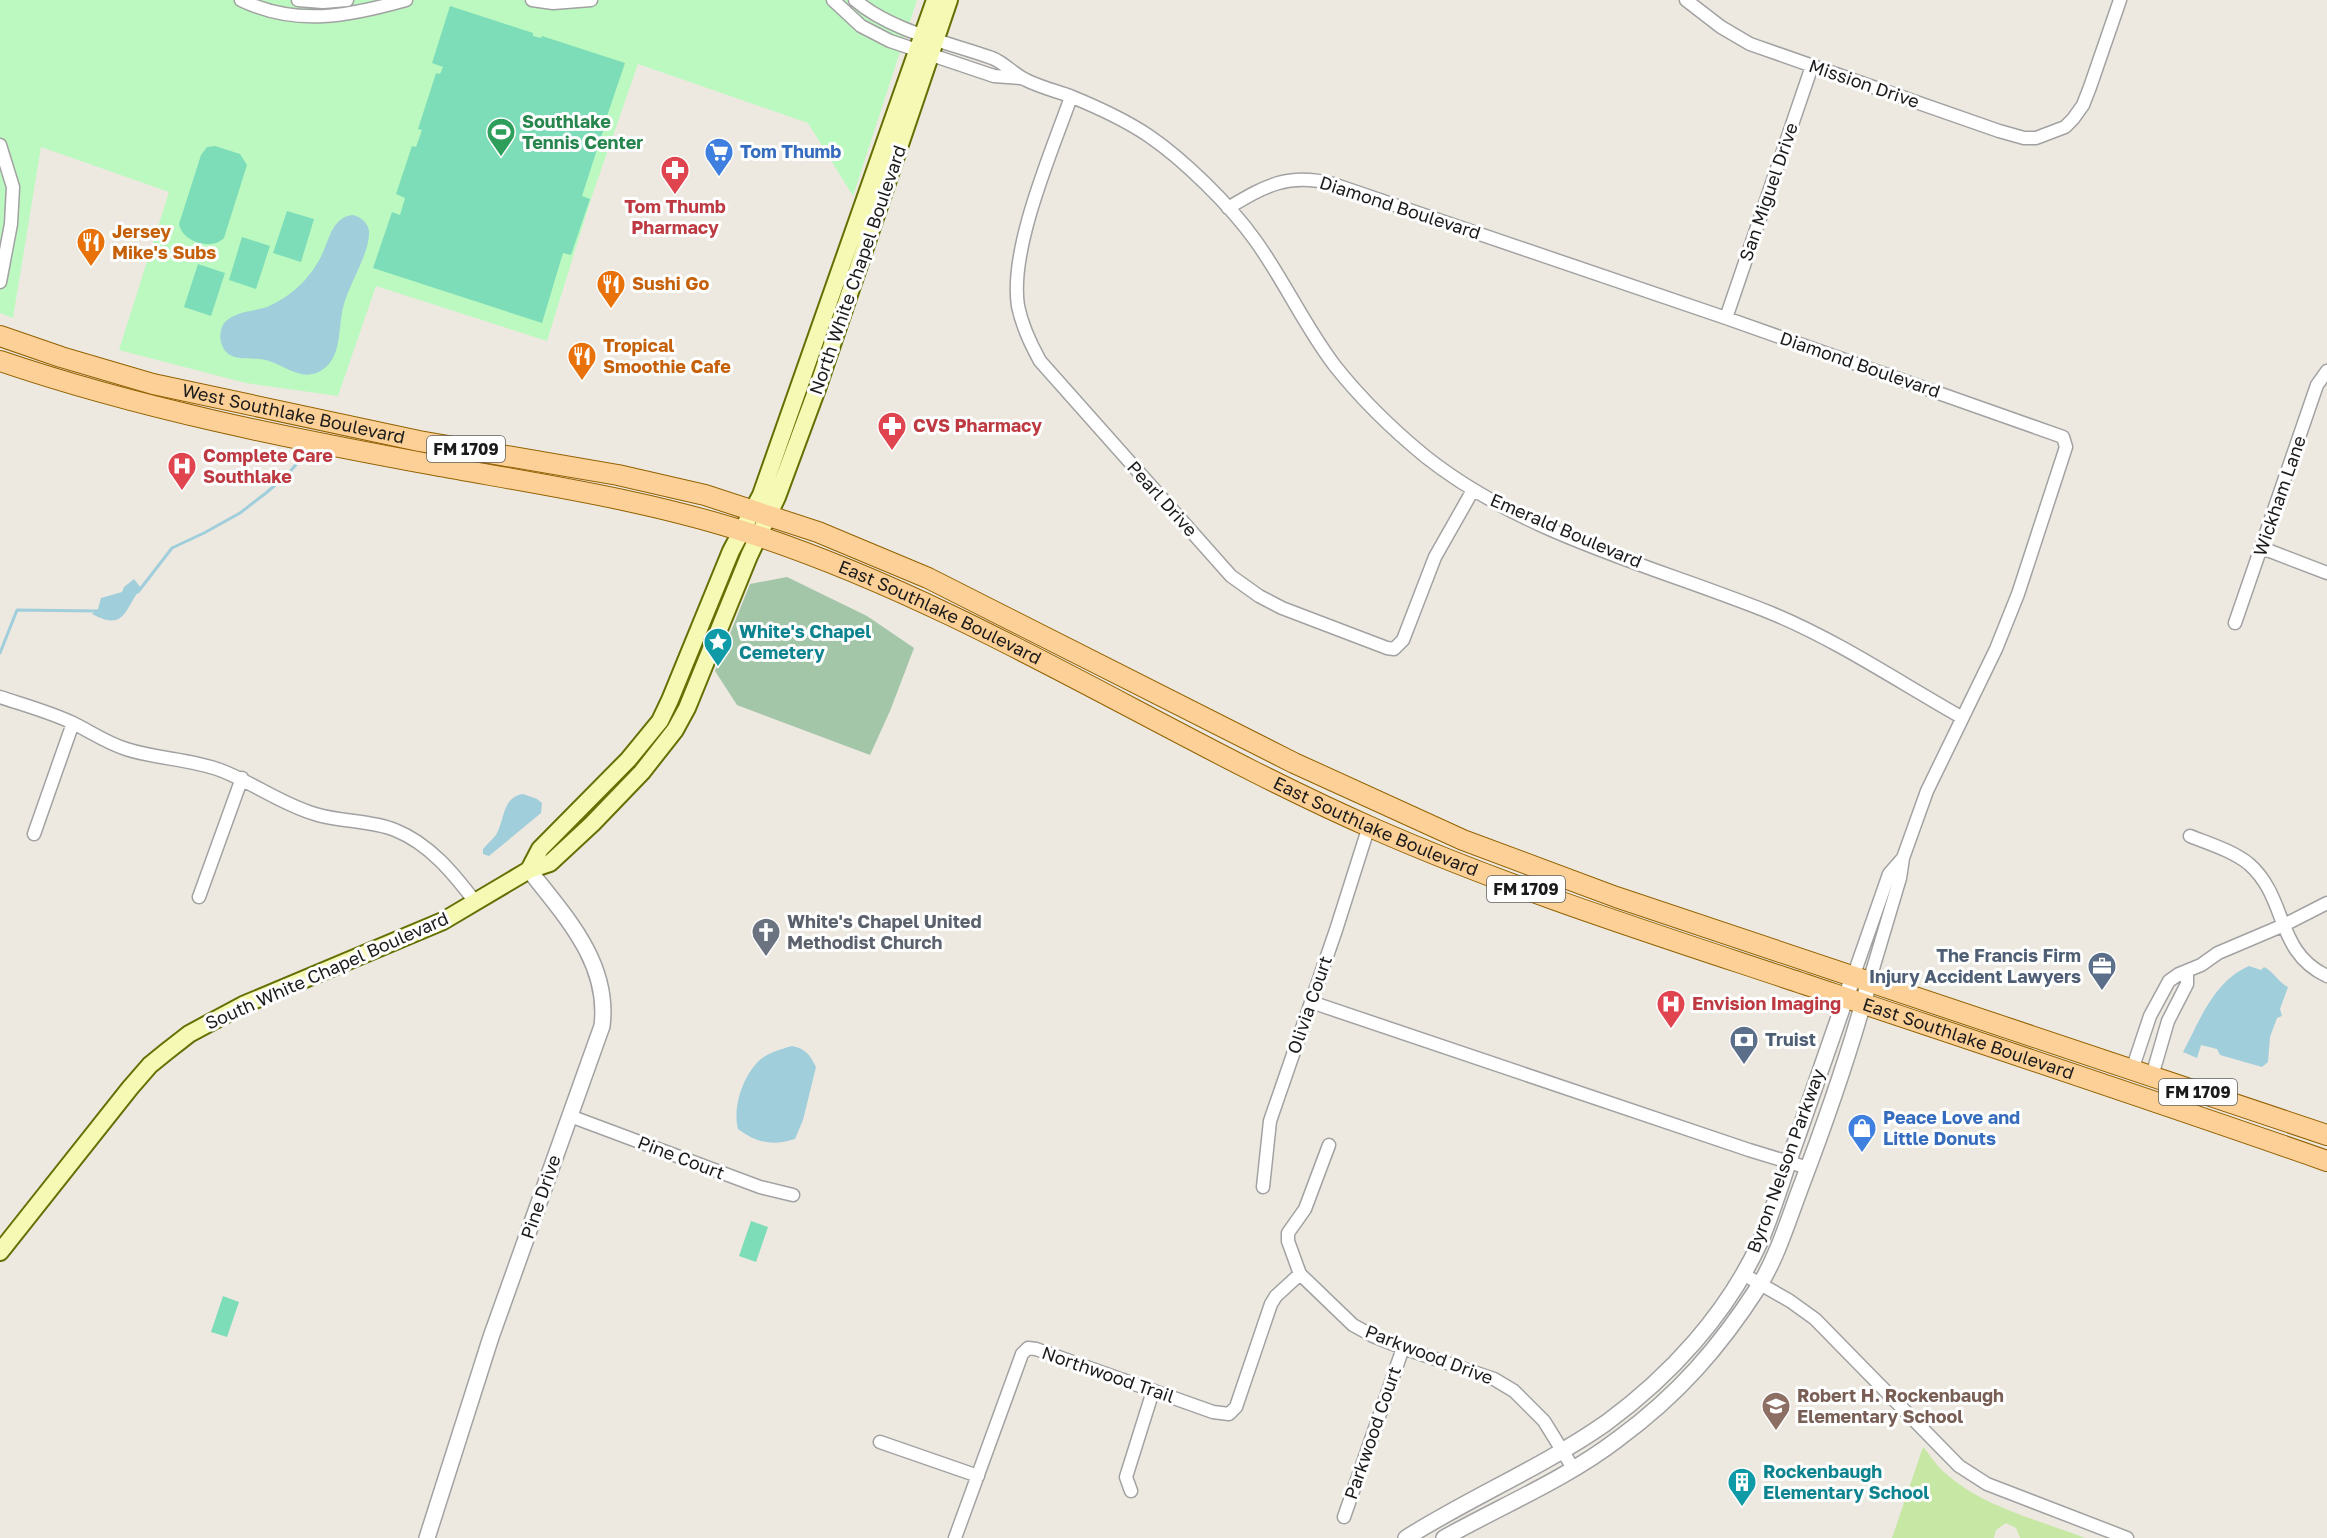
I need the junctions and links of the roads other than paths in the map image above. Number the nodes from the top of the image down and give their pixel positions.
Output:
1 (241, 0) edge
2 (298, 0) edge
3 (347, 0) edge
4 (406, 0) edge
5 (532, 0) edge
6 (591, 0) edge
7 (833, 0) edge
8 (855, 0) edge
9 (935, 0) edge
10 (949, 0) edge
11 (1686, 0) edge
12 (2120, 0) edge
13 (929, 37) junction
14 (924, 54) junction
15 (1812, 66) junction
16 (1022, 78) junction
17 (1071, 97) junction
18 (0, 145) edge
19 (1228, 208) junction
20 (0, 282) edge
21 (1726, 318) junction
22 (0, 336) edge
23 (74, 361) junction
24 (3, 362) edge
25 (2327, 371) edge
26 (1473, 490) junction
27 (760, 512) junction
28 (750, 533) junction
29 (2262, 548) junction
30 (2327, 573) edge
31 (1020, 623) junction
32 (2235, 623) dead end
33 (1007, 644) junction
34 (0, 697) edge
35 (1961, 717) junction
36 (73, 723) junction
37 (242, 778) junction
38 (1369, 826) junction
39 (34, 834) dead end
40 (2190, 836) dead end
41 (1463, 840) junction
42 (529, 870) junction
43 (200, 897) dead end
44 (476, 903) junction
45 (2327, 903) edge
46 (2284, 926) junction
47 (2187, 971) junction
48 (2327, 976) edge
49 (1861, 979) junction
50 (1854, 1001) junction
51 (1311, 1002) junction
52 (2132, 1070) junction
53 (2152, 1076) junction
54 (570, 1116) junction
55 (2327, 1135) edge
56 (1329, 1145) dead end
57 (2327, 1161) edge
58 (1788, 1162) junction
59 (1808, 1168) junction
60 (1263, 1187) dead end
61 (793, 1195) dead end
62 (0, 1252) edge
63 (1300, 1274) junction
64 (1743, 1274) junction
65 (1760, 1284) junction
66 (1403, 1348) junction
67 (1667, 1372) junction
68 (1681, 1388) junction
69 (1153, 1391) junction
70 (880, 1442) dead end
71 (1562, 1452) junction
72 (1573, 1468) junction
73 (978, 1476) junction
74 (1131, 1491) dead end
75 (1344, 1517) dead end
76 (427, 1538) edge
77 (955, 1538) edge
78 (1406, 1538) edge
79 (1444, 1538) edge
80 (2127, 1538) edge

1 - 4 street
2 - 3 street
5 - 6 street
7 - 14 street, Emerald Boulevard
8 - 13 street, Emerald Boulevard
9 - 13 main road, North White Chapel Boulevard
10 - 13 main road, North White Chapel Boulevard
11 - 15 street, Mission Drive
12 - 15 street, Mission Drive
13 - 14 main road, North White Chapel Boulevard
13 - 16 street, Emerald Boulevard
14 - 16 street, Emerald Boulevard
14 - 27 main road, North White Chapel Boulevard
15 - 21 street, San Miguel Drive
16 - 17 street, Emerald Boulevard
17 - 19 street, Emerald Boulevard
17 - 26 street, Pearl Drive
18 - 20 street
19 - 21 street, Diamond Boulevard
19 - 26 street, Emerald Boulevard
21 - 35 street, Diamond Boulevard
22 - 23 main road, West Southlake Boulevard / FM 1709
23 - 24 main road
23 - 27 main road, West Southlake Boulevard / FM 1709
24 - 28 main road, West Southlake Boulevard / FM 1709
25 - 29 street, Wickham Lane
26 - 35 street, Emerald Boulevard
27 - 28 main road, North White Chapel Boulevard
27 - 31 main road, East Southlake Boulevard / FM 1709
28 - 33 main road, East Southlake Boulevard / FM 1709
28 - 42 main road, South White Chapel Boulevard
29 - 30 street
29 - 32 street, Wickham Lane
31 - 33 main road
31 - 41 main road, East Southlake Boulevard / FM 1709
33 - 38 main road, East Southlake Boulevard / FM 1709
34 - 36 street
35 - 49 street, Diamond Boulevard
36 - 37 street
36 - 39 street
37 - 43 street
37 - 44 street
38 - 41 main road
38 - 50 main road, East Southlake Boulevard / FM 1709
38 - 51 street, Olivia Court
40 - 46 street
41 - 49 main road, East Southlake Boulevard / FM 1709
42 - 44 main road, South White Chapel Boulevard
42 - 54 street, Pine Drive
44 - 62 main road, South White Chapel Boulevard
45 - 46 street
46 - 47 street
46 - 48 street
47 - 52 street
47 - 53 street
49 - 50 street, Byron Nelson Parkway
49 - 52 main road, East Southlake Boulevard / FM 1709
50 - 57 main road, East Southlake Boulevard / FM 1709
50 - 58 street, Byron Nelson Parkway
50 - 59 street, Byron Nelson Parkway
51 - 58 street
51 - 60 street, Olivia Court
52 - 53 main road, East Southlake Boulevard / FM 1709
53 - 55 main road, East Southlake Boulevard / FM 1709
54 - 61 street, Pine Court
54 - 76 street, Pine Drive
56 - 63 street, Parkwood Drive
58 - 59 street
58 - 64 street, Byron Nelson Parkway
59 - 65 street, Byron Nelson Parkway
63 - 66 street, Parkwood Drive
63 - 69 street, Northwood Trail
64 - 65 street
64 - 67 street, Byron Nelson Parkway
65 - 68 street, Byron Nelson Parkway
65 - 80 street
66 - 71 street, Parkwood Drive
66 - 75 street, Parkwood Court
67 - 68 street
67 - 71 street, Byron Nelson Parkway
68 - 72 street, Byron Nelson Parkway
69 - 73 street, Northwood Trail
69 - 74 street
70 - 73 street
71 - 72 street, Parkwood Drive
71 - 78 street, Byron Nelson Parkway
72 - 79 street, Byron Nelson Parkway
73 - 77 street, Northwood Trail

